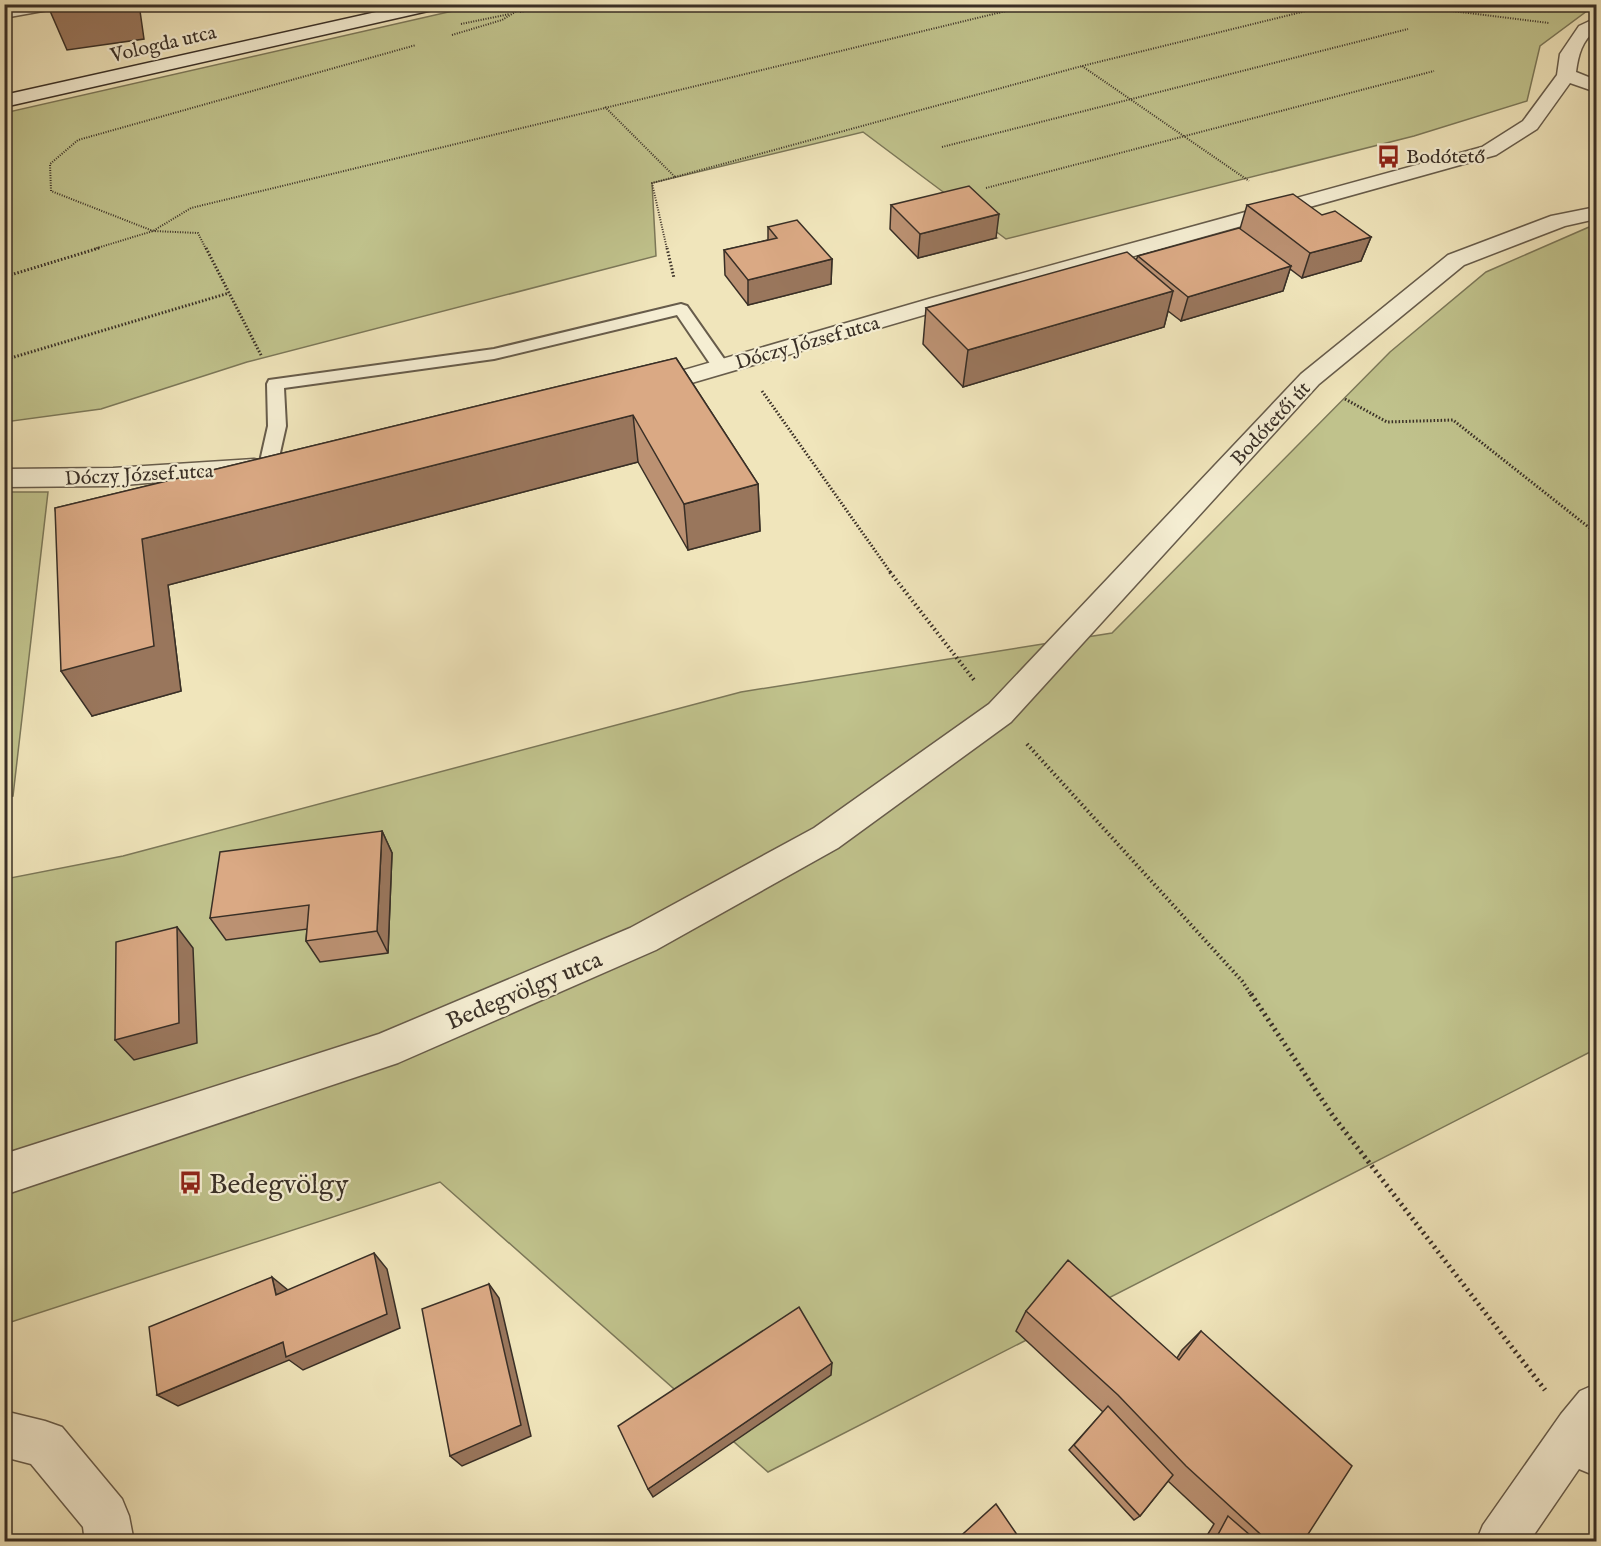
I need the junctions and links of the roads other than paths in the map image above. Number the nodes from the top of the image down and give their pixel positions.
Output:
1 (54, 4) edge
2 (437, 4) edge
3 (4, 13) edge
4 (1591, 27) edge
5 (1566, 75) junction
6 (1596, 86) edge
7 (4, 101) edge
8 (1596, 213) edge
9 (731, 364) junction
10 (619, 397) edge
11 (280, 465) joint
12 (4, 478) edge
13 (1000, 713) joint
14 (4, 1176) edge
15 (1590, 1430) edge
16 (4, 1434) edge
17 (110, 1542) edge
18 (1500, 1542) edge

1 - 3 street
2 - 7 street, Vologda utca
4 - 5 street, Dóczy József utca
5 - 6 street
5 - 9 street, Dóczy József utca
8 - 13 street, Bodótetői út
9 - 10 street, Dóczy József utca
9 - 11 lane
11 - 12 street, Dóczy József utca
13 - 14 street, Bedegvölgy utca
15 - 18 street
16 - 17 street

